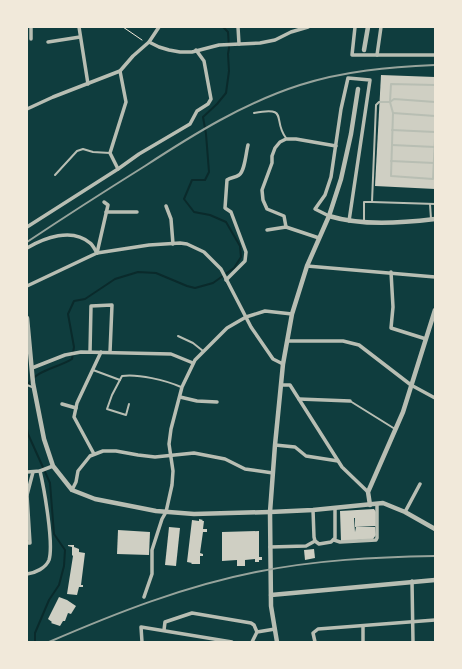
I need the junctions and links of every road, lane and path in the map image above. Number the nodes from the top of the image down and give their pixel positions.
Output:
1 (31, 27) edge
2 (79, 27) edge
3 (123, 27) edge
4 (159, 27) edge
5 (238, 27) edge
6 (308, 27) edge
7 (355, 27) edge
8 (368, 27) edge
9 (381, 27) edge
10 (80, 37) junction
11 (31, 39) dead end
12 (48, 42) dead end
13 (149, 42) junction
14 (239, 44) junction
15 (196, 50) junction
16 (364, 50) dead end
17 (377, 55) junction
18 (435, 55) edge
19 (120, 72) junction
20 (88, 84) junction
21 (435, 85) edge
22 (358, 89) dead end
23 (390, 102) junction
24 (435, 102) edge
25 (27, 109) edge
26 (254, 113) dead end
27 (393, 113) junction
28 (435, 116) edge
29 (392, 130) junction
30 (435, 132) edge
31 (435, 138) edge
32 (286, 139) junction
33 (248, 145) dead end
34 (392, 145) junction
35 (336, 146) junction
36 (435, 148) edge
37 (110, 153) junction
38 (391, 161) junction
39 (434, 163) junction
40 (118, 169) junction
41 (55, 175) dead end
42 (104, 202) dead end
43 (372, 202) junction
44 (430, 204) junction
45 (435, 204) edge
46 (166, 206) dead end
47 (106, 212) junction
48 (137, 212) dead end
49 (329, 216) junction
50 (433, 220) edge
51 (349, 221) junction
52 (364, 222) junction
53 (27, 227) edge
54 (286, 227) junction
55 (267, 230) dead end
56 (318, 238) junction
57 (173, 244) junction
58 (27, 248) edge
59 (97, 253) junction
60 (307, 266) junction
61 (391, 272) junction
62 (435, 277) edge
63 (226, 280) junction
64 (27, 286) edge
65 (435, 310) edge
66 (292, 314) junction
67 (246, 317) junction
68 (27, 318) edge
69 (178, 336) dead end
70 (426, 339) junction
71 (287, 340) junction
72 (203, 351) junction
73 (90, 352) junction
74 (101, 352) junction
75 (110, 352) junction
76 (193, 363) junction
77 (283, 364) junction
78 (32, 370) junction
79 (93, 370) junction
80 (120, 380) junction
81 (27, 385) edge
82 (33, 385) junction
83 (281, 385) junction
84 (411, 385) junction
85 (182, 387) junction
86 (180, 397) junction
87 (435, 398) edge
88 (299, 399) junction
89 (350, 401) joint
90 (217, 402) dead end
91 (62, 404) dead end
92 (129, 404) dead end
93 (76, 408) junction
94 (396, 429) junction
95 (275, 445) junction
96 (94, 454) junction
97 (171, 456) junction
98 (338, 461) junction
99 (53, 466) junction
100 (40, 471) junction
101 (27, 472) edge
102 (33, 472) junction
103 (273, 473) junction
104 (420, 484) dead end
105 (72, 490) junction
106 (368, 492) junction
107 (27, 495) edge
108 (377, 504) junction
109 (370, 505) junction
110 (335, 508) junction
111 (313, 510) junction
112 (166, 512) junction
113 (270, 512) junction
114 (405, 512) junction
115 (435, 529) edge
116 (315, 540) junction
117 (334, 540) junction
118 (27, 543) edge
119 (270, 547) junction
120 (27, 574) edge
121 (435, 580) edge
122 (412, 582) junction
123 (271, 595) junction
124 (144, 597) dead end
125 (435, 620) edge
126 (413, 622) junction
127 (362, 626) junction
128 (275, 628) junction
129 (164, 630) junction
130 (257, 632) junction
131 (142, 642) edge
132 (232, 642) edge
133 (252, 642) edge
134 (278, 642) edge
135 (315, 642) edge
136 (363, 642) edge
137 (413, 642) edge

1 - 11 street
2 - 10 street
3 - 13 path
4 - 13 street
5 - 14 street
6 - 14 street
7 - 17 street
8 - 16 street
9 - 17 street
10 - 12 street
10 - 20 street
13 - 15 street
13 - 19 street
14 - 15 street
15 - 40 street
17 - 18 street
19 - 20 street
19 - 37 street
20 - 25 street
21 - 23 lane
22 - 49 street
23 - 24 lane
23 - 27 lane
23 - 43 lane
26 - 32 lane
27 - 28 lane
27 - 29 lane
29 - 30 lane
29 - 34 lane
31 - 36 lane
32 - 35 street
32 - 54 street
33 - 63 street
34 - 36 lane
34 - 38 lane
35 - 49 street
35 - 51 street
36 - 39 lane
37 - 40 street
37 - 41 lane
38 - 39 lane
38 - 39 lane
40 - 53 street
42 - 47 street
43 - 44 lane
43 - 52 lane
44 - 45 lane
44 - 50 lane
46 - 57 street
47 - 48 street
47 - 59 street
49 - 51 street
49 - 56 street
50 - 52 street
51 - 52 street
54 - 55 street
54 - 56 street
56 - 60 street
57 - 59 street
57 - 63 street
58 - 59 street
59 - 64 street
60 - 61 street
60 - 66 street
61 - 62 street
61 - 70 street
63 - 67 street
65 - 70 street
66 - 67 street
66 - 71 street
67 - 72 street
67 - 77 street
68 - 78 street
69 - 72 lane
70 - 84 street
71 - 77 street
71 - 84 street
72 - 76 street
73 - 74 street
73 - 75 street
73 - 78 street
74 - 75 street
74 - 79 street
75 - 76 street
76 - 85 street
77 - 83 street
78 - 82 street
79 - 80 lane
79 - 93 street
80 - 85 lane
80 - 92 lane
81 - 82 lane
82 - 99 street
83 - 88 street
83 - 95 street
84 - 87 street
84 - 94 street
85 - 86 street
86 - 90 street
86 - 97 street
88 - 89 street
88 - 98 street
89 - 94 lane
91 - 93 street
93 - 96 street
94 - 106 street
95 - 98 street
95 - 103 street
96 - 97 street
96 - 105 street
97 - 103 street
97 - 112 street
98 - 106 street
99 - 100 street
99 - 105 street
100 - 102 street
100 - 120 street
101 - 102 street
102 - 107 street
103 - 113 street
104 - 114 street
105 - 112 street
106 - 109 street
107 - 118 street
108 - 109 street
108 - 114 street
108 - 117 street
109 - 110 street
110 - 111 street
110 - 117 street
111 - 113 street
111 - 116 street
112 - 113 street
112 - 124 street
113 - 119 street
114 - 115 street
116 - 117 street
116 - 119 street
119 - 123 street
121 - 122 street
122 - 123 street
122 - 126 street
123 - 128 street
125 - 126 street
126 - 127 street
126 - 137 street
127 - 135 street
127 - 136 street
128 - 130 street
128 - 134 street
129 - 130 street
129 - 131 street
129 - 132 street
130 - 133 street

